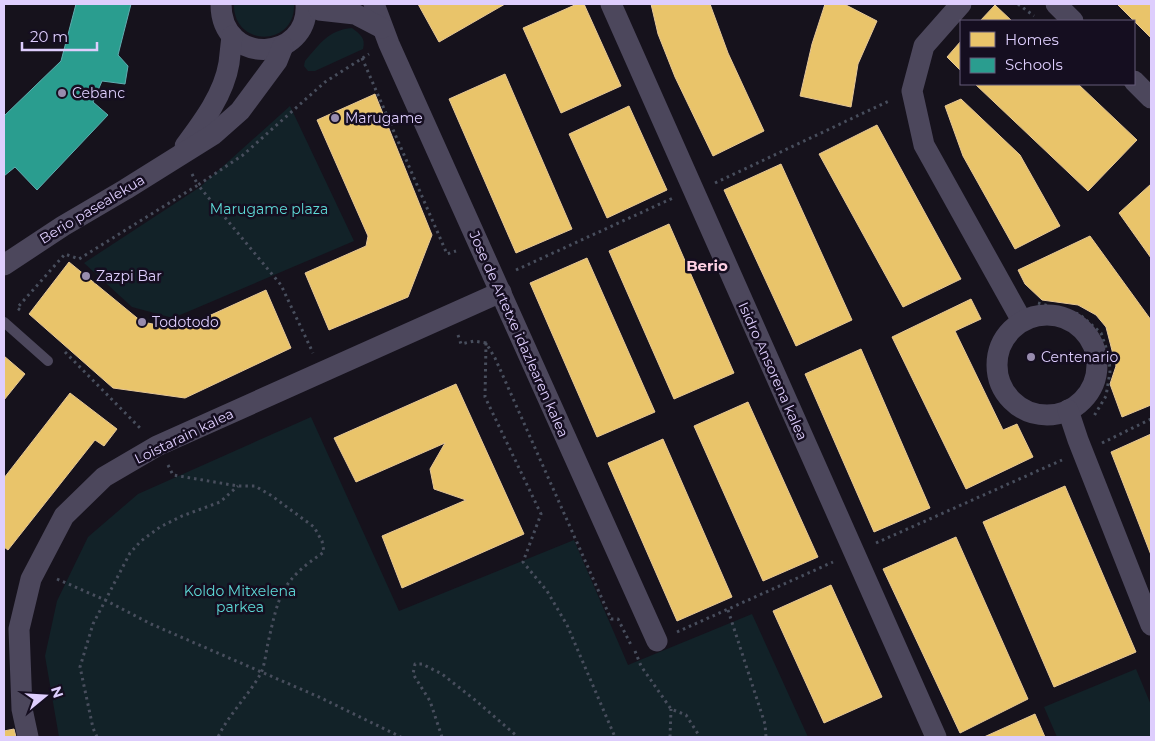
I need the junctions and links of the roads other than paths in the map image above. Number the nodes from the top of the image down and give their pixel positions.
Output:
1 (221, 4) edge
2 (374, 4) edge
3 (612, 4) edge
4 (961, 4) edge
5 (1056, 4) edge
6 (317, 6) edge
7 (1072, 20) edge
8 (382, 28) junction
9 (232, 36) junction
10 (283, 46) junction
11 (1135, 82) edge
12 (1151, 98) edge
13 (180, 154) junction
14 (4, 265) edge
15 (501, 292) junction
16 (1022, 321) junction
17 (4, 322) edge
18 (48, 361) dead end
19 (1068, 410) junction
20 (1151, 624) edge
21 (657, 641) road end
22 (28, 737) edge
23 (936, 737) edge

1 - 9 street
2 - 8 street, Jose de Artetxe idazlearen kalea
3 - 23 street, Isidro Ansorena kalea
4 - 16 street
5 - 7 street
6 - 8 street
6 - 10 street, Berio pasealekua
8 - 15 street, Jose de Artetxe idazlearen kalea
9 - 10 street
9 - 13 street, Berio pasealekua
10 - 13 street, Berio pasealekua
11 - 12 street
13 - 14 street, Berio pasealekua
15 - 21 street, Jose de Artetxe idazlearen kalea
15 - 22 street, Loistarain kalea
16 - 19 street
16 - 19 street
17 - 18 lane
19 - 20 street

